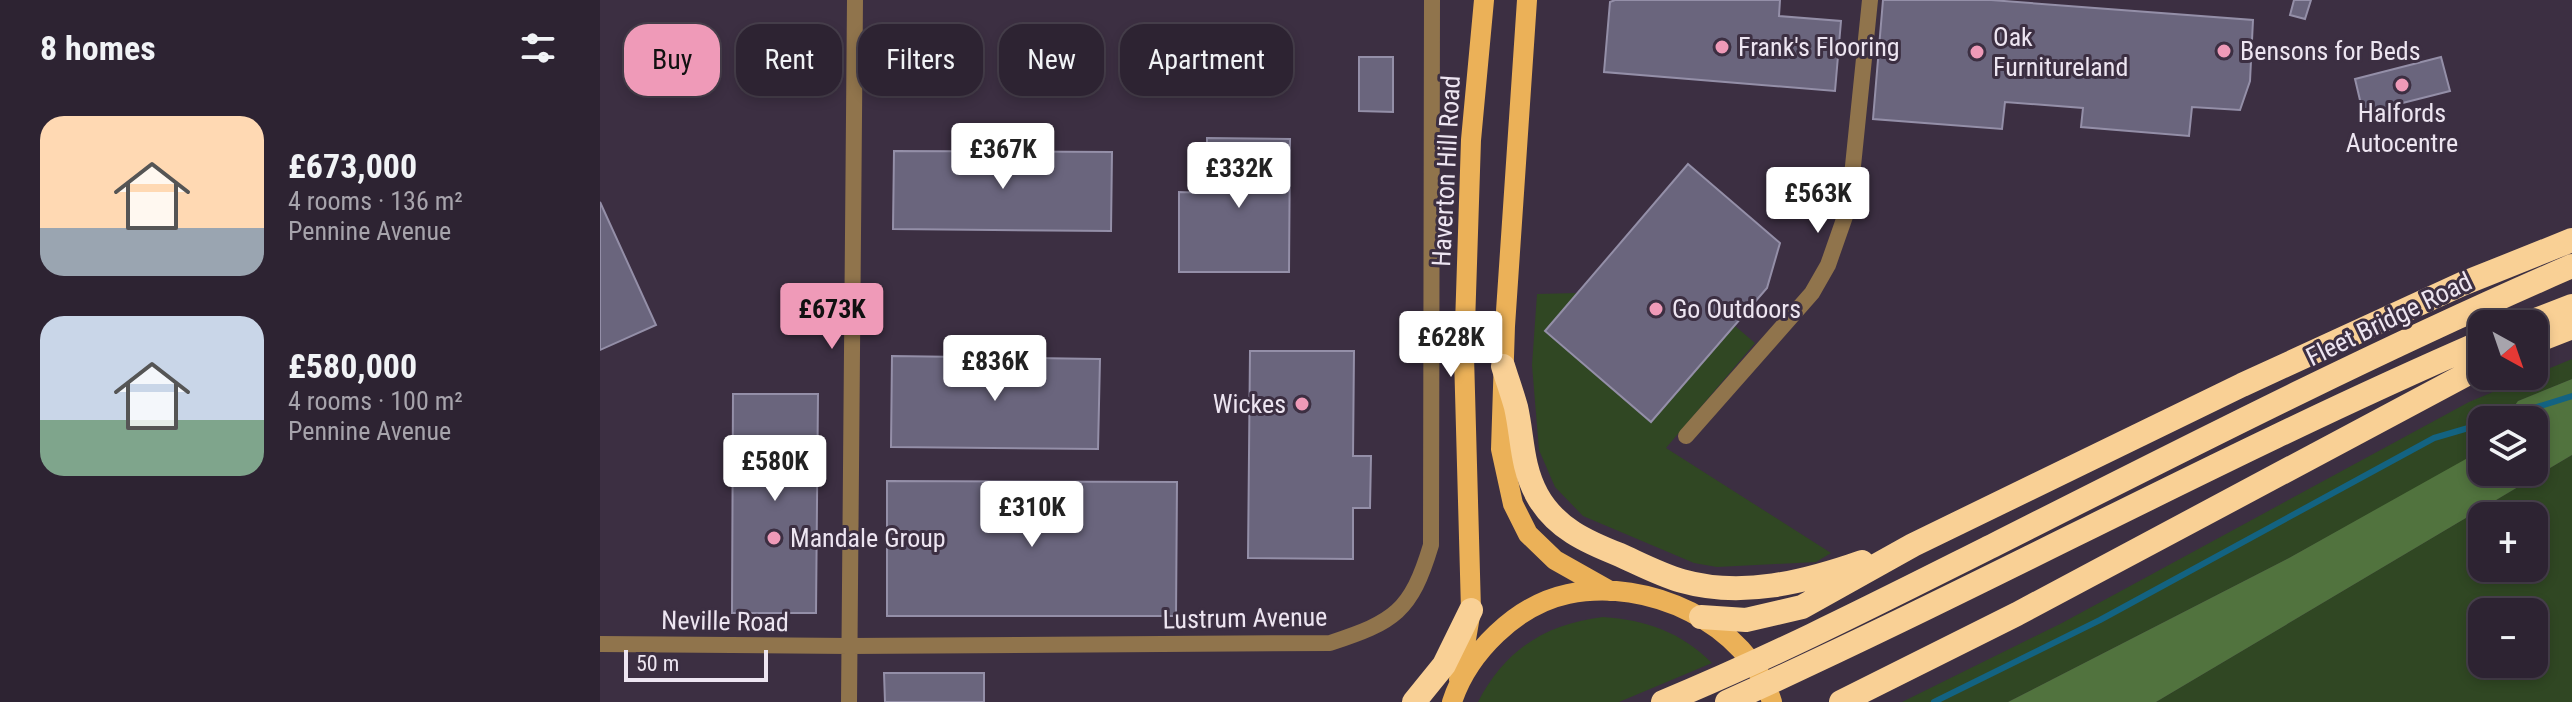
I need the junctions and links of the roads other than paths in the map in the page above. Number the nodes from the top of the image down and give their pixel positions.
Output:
1 (855, 0) edge
2 (1432, 0) edge
3 (1484, 0) edge
4 (1527, 0) edge
5 (1870, 0) edge
6 (2572, 240) edge
7 (2572, 266) edge
8 (2572, 306) edge
9 (2548, 315) edge
10 (2572, 327) edge
11 (2548, 336) edge
12 (2468, 348) edge
13 (1503, 366) junction
14 (2468, 373) edge
15 (1686, 436) dead end
16 (1913, 545) junction
17 (1610, 591) junction
18 (1471, 610) junction
19 (1701, 617) junction
20 (600, 644) edge
21 (849, 646) junction
22 (1459, 680) junction
23 (849, 702) edge
24 (1414, 702) edge
25 (1452, 702) edge
26 (1663, 702) edge
27 (1727, 702) edge
28 (1772, 702) edge
29 (1841, 702) edge

1 - 21 street
2 - 21 street, Lustrum Avenue
3 - 18 main road, Haverton Hill Road
4 - 13 main road
5 - 15 street
6 - 16 highway
7 - 26 highway, Fleet Bridge Road
8 - 9 highway
10 - 11 highway
12 - 27 highway
13 - 16 highway
13 - 17 main road
14 - 29 highway
16 - 19 highway
17 - 19 main road
17 - 22 main road
18 - 22 main road, Haverton Hill Road
18 - 24 highway
19 - 28 main road
20 - 21 street, Neville Road
21 - 23 street
22 - 25 main road

